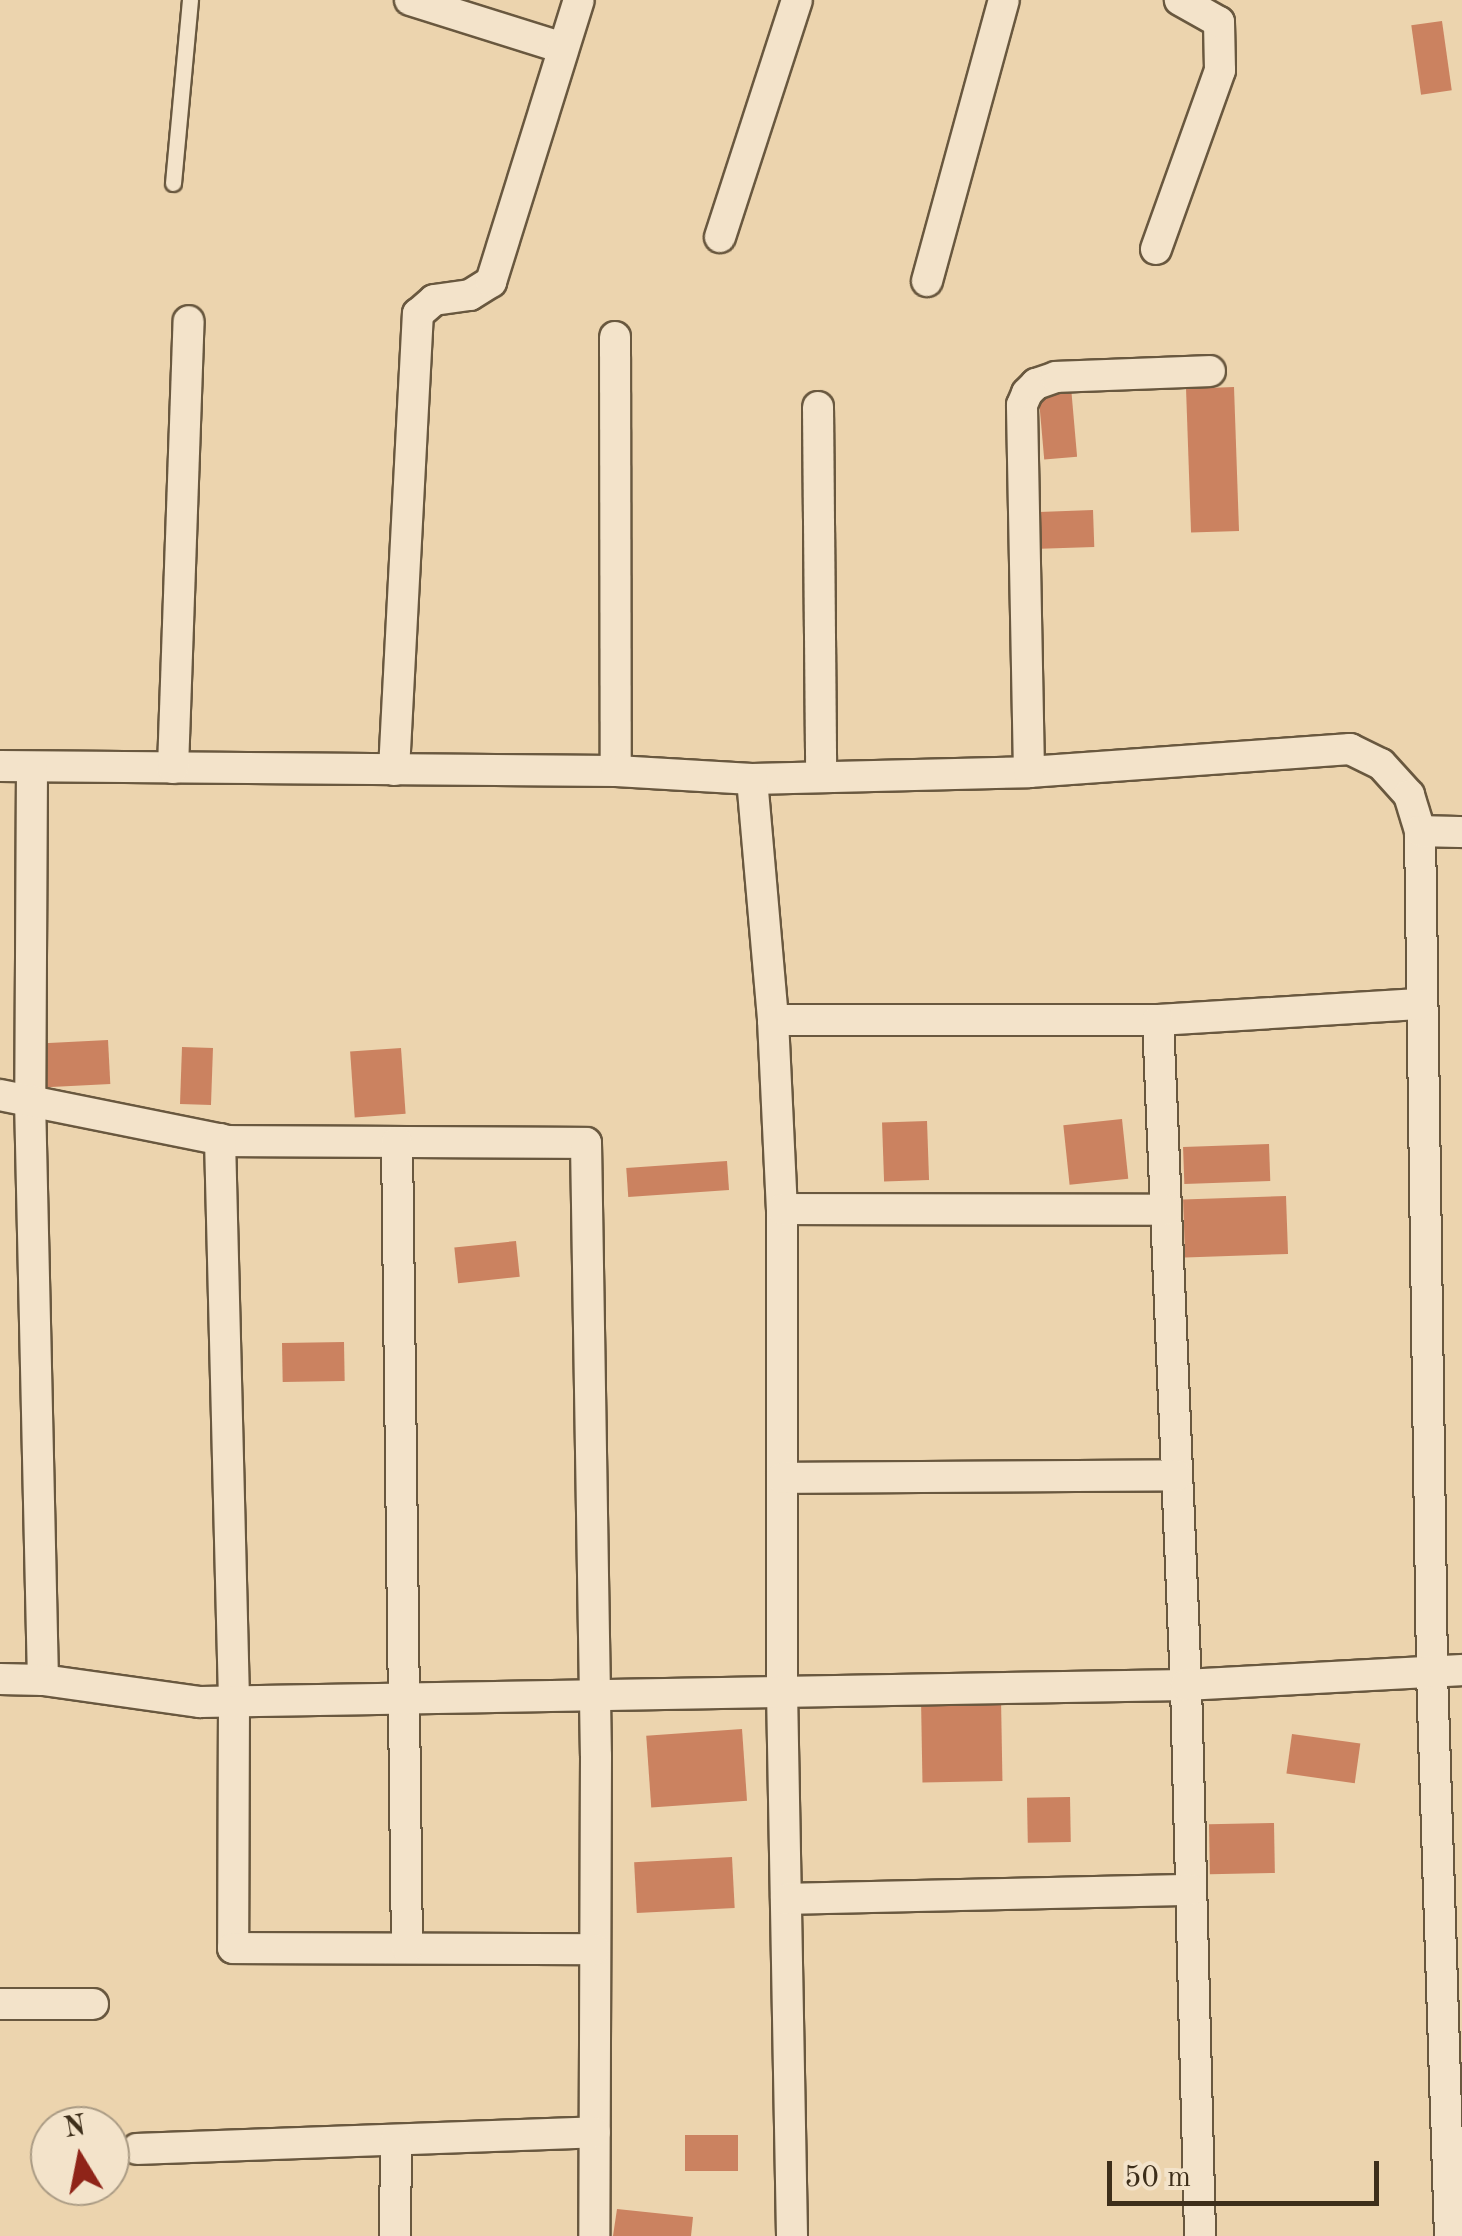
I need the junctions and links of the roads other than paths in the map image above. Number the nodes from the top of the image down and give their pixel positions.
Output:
1 (190, 0) edge
2 (410, 0) edge
3 (579, 0) edge
4 (796, 0) edge
5 (1004, 0) edge
6 (1180, 0) edge
7 (563, 48) junction
8 (172, 183) dead end
9 (720, 237) dead end
10 (1156, 249) dead end
11 (927, 282) dead end
12 (189, 321) dead end
13 (614, 337) dead end
14 (1210, 371) dead end
15 (818, 407) dead end
16 (0, 766) edge
17 (32, 767) junction
18 (173, 768) junction
19 (394, 770) junction
20 (616, 772) junction
21 (1029, 772) junction
22 (821, 777) junction
23 (752, 779) junction
24 (1420, 832) junction
25 (1462, 832) edge
26 (1419, 1004) junction
27 (773, 1020) junction
28 (1158, 1020) junction
29 (15, 1097) edge
30 (220, 1139) junction
31 (397, 1142) junction
32 (782, 1209) junction
33 (1166, 1210) junction
34 (1177, 1475) junction
35 (782, 1478) junction
36 (1447, 1671) edge
37 (0, 1679) edge
38 (42, 1680) junction
39 (1186, 1686) junction
40 (782, 1690) junction
41 (594, 1693) junction
42 (405, 1697) junction
43 (234, 1701) junction
44 (1191, 1890) junction
45 (786, 1900) junction
46 (407, 1948) junction
47 (595, 1949) junction
48 (0, 2004) edge
49 (93, 2004) dead end
50 (594, 2132) junction
51 (396, 2140) junction
52 (137, 2149) dead end
53 (396, 2236) edge
54 (594, 2236) edge
55 (792, 2236) edge
56 (1200, 2236) edge
57 (1450, 2236) edge

1 - 8 lane
2 - 7 street
3 - 7 street
4 - 9 street
5 - 11 street
6 - 10 street
7 - 19 street
12 - 18 street
13 - 20 street
14 - 21 street
15 - 22 street
16 - 17 street
17 - 18 street
17 - 29 street
18 - 19 street
19 - 20 street
20 - 23 street
21 - 22 street
21 - 24 street
22 - 23 street
23 - 27 street
24 - 25 street
24 - 26 street
26 - 28 street
26 - 36 street
27 - 28 street
27 - 32 street
28 - 33 street
29 - 30 street
29 - 38 street
30 - 31 street
30 - 43 street
31 - 41 street
31 - 42 street
32 - 33 street
32 - 35 street
33 - 34 street
34 - 35 street
34 - 39 street
35 - 40 street
36 - 39 street
36 - 57 street
37 - 38 street
38 - 43 street
39 - 40 street
39 - 44 street
40 - 41 street
40 - 45 street
41 - 42 street
41 - 47 street
42 - 43 street
42 - 46 street
43 - 46 street
44 - 45 street
44 - 56 street
45 - 55 street
46 - 47 street
47 - 50 street
48 - 49 street
50 - 51 street
50 - 54 street
51 - 52 street
51 - 53 street

